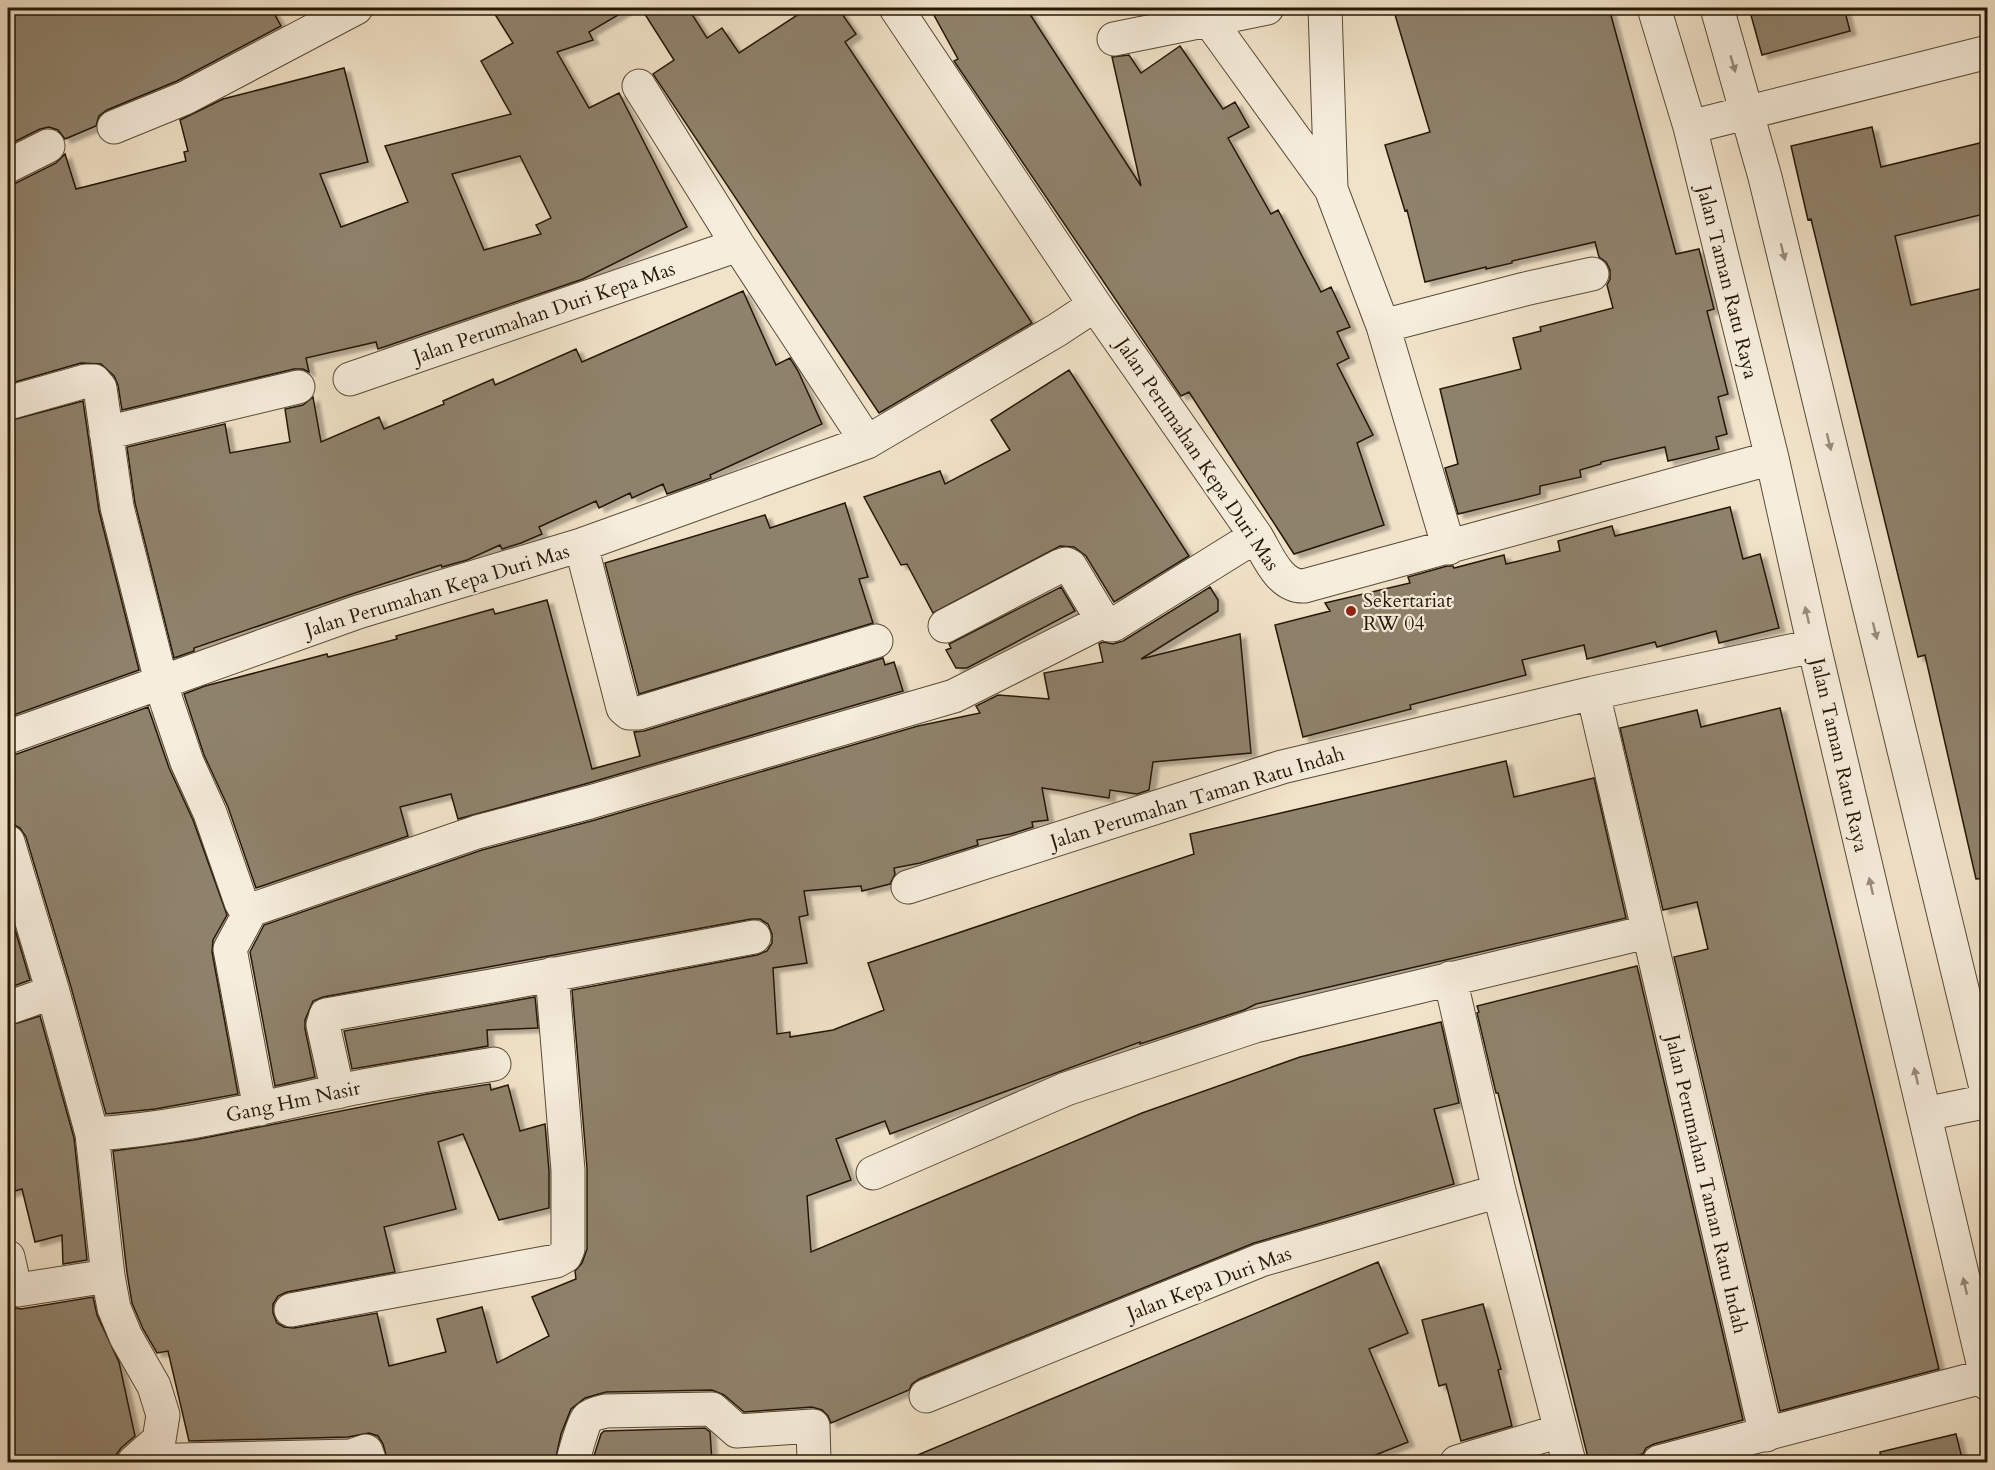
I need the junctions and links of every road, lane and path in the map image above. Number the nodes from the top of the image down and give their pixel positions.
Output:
1 (356, 8) edge
2 (896, 8) edge
3 (1267, 8) edge
4 (1325, 8) edge
5 (1654, 8) edge
6 (1717, 8) edge
7 (1209, 20) junction
8 (1114, 39) dead end
9 (1988, 52) edge
10 (639, 86) dead end
11 (1717, 120) junction
12 (114, 127) dead end
13 (48, 146) dead end
14 (8, 165) edge
15 (1331, 189) junction
16 (738, 245) junction
17 (1592, 274) dead end
18 (1095, 305) junction
19 (1383, 326) junction
20 (350, 379) dead end
21 (298, 387) dead end
22 (8, 403) edge
23 (106, 433) junction
24 (867, 442) junction
25 (1772, 458) junction
26 (1256, 536) junction
27 (581, 545) junction
28 (1449, 548) junction
29 (1103, 621) junction
30 (945, 626) dead end
31 (876, 641) dead end
32 (1814, 646) junction
33 (162, 681) junction
34 (1593, 693) junction
35 (8, 737) edge
36 (8, 842) edge
37 (908, 887) dead end
38 (251, 910) junction
39 (1647, 932) junction
40 (754, 937) dead end
41 (552, 974) junction
42 (1450, 978) junction
43 (53, 992) junction
44 (8, 1008) edge
45 (494, 1064) dead end
46 (338, 1092) junction
47 (1982, 1101) edge
48 (260, 1109) junction
49 (1930, 1113) junction
50 (92, 1134) junction
51 (873, 1173) dead end
52 (1499, 1191) junction
53 (8, 1257) edge
54 (108, 1276) junction
55 (291, 1310) dead end
56 (1987, 1380) edge
57 (926, 1396) dead end
58 (1560, 1431) junction
59 (1766, 1435) junction
60 (135, 1462) edge
61 (370, 1462) edge
62 (573, 1462) edge
63 (814, 1462) edge
64 (1457, 1462) edge
65 (1569, 1462) edge
66 (1659, 1462) edge

1 - 12 street
2 - 18 street, Jalan Perumahan Kepa Duri Mas
3 - 7 street
4 - 15 street
5 - 11 street, Jalan Taman Ratu Raya
6 -> 11 street, Jalan Taman Ratu Raya
7 - 8 street
7 - 15 street
9 - 11 street
10 - 16 street
11 - 25 street, Jalan Taman Ratu Raya
11 -> 47 street, Jalan Taman Ratu Raya
13 - 14 street
15 - 19 street
16 - 20 street, Jalan Perumahan Duri Kepa Mas
16 - 24 street
17 - 19 street
18 - 24 street, Jalan Perumahan Kepa Duri Mas
18 - 26 street, Jalan Perumahan Kepa Duri Mas
19 - 28 street
21 - 23 street
22 - 23 street
23 - 33 street
24 - 27 street, Jalan Perumahan Kepa Duri Mas
25 - 28 street, Jalan Perumahan Kepa Duri Mas
32 -> 25 street, Jalan Taman Ratu Raya
26 - 28 street, Jalan Perumahan Kepa Duri Mas
26 - 29 street
27 - 31 street
27 - 33 street, Jalan Perumahan Kepa Duri Mas
29 - 30 street
29 - 38 street
32 - 34 street, Jalan Perumahan Taman Ratu Indah
49 -> 32 street, Jalan Taman Ratu Raya
33 - 35 street, Jalan Perumahan Kepa Duri Mas
33 - 38 street
34 - 37 street, Jalan Perumahan Taman Ratu Indah
34 - 39 street, Jalan Perumahan Taman Ratu Indah
36 - 43 street
38 - 48 street
39 - 42 street
39 - 59 street, Jalan Perumahan Taman Ratu Indah
40 - 41 street
41 - 46 street
41 - 55 street
42 - 51 street
42 - 52 street
43 - 44 street
43 - 50 street
45 - 46 street, Gang Hm Nasir
46 - 48 street, Gang Hm Nasir
47 - 49 street
48 - 50 street, Gang Hm Nasir
56 -> 49 street, Jalan Taman Ratu Raya
50 - 54 street
52 - 57 street, Jalan Kepa Duri Mas
52 - 58 street
53 - 54 street
54 - 60 street
56 - 59 street
58 - 64 street
58 - 65 street
59 - 66 street
60 - 61 street
62 - 63 street

